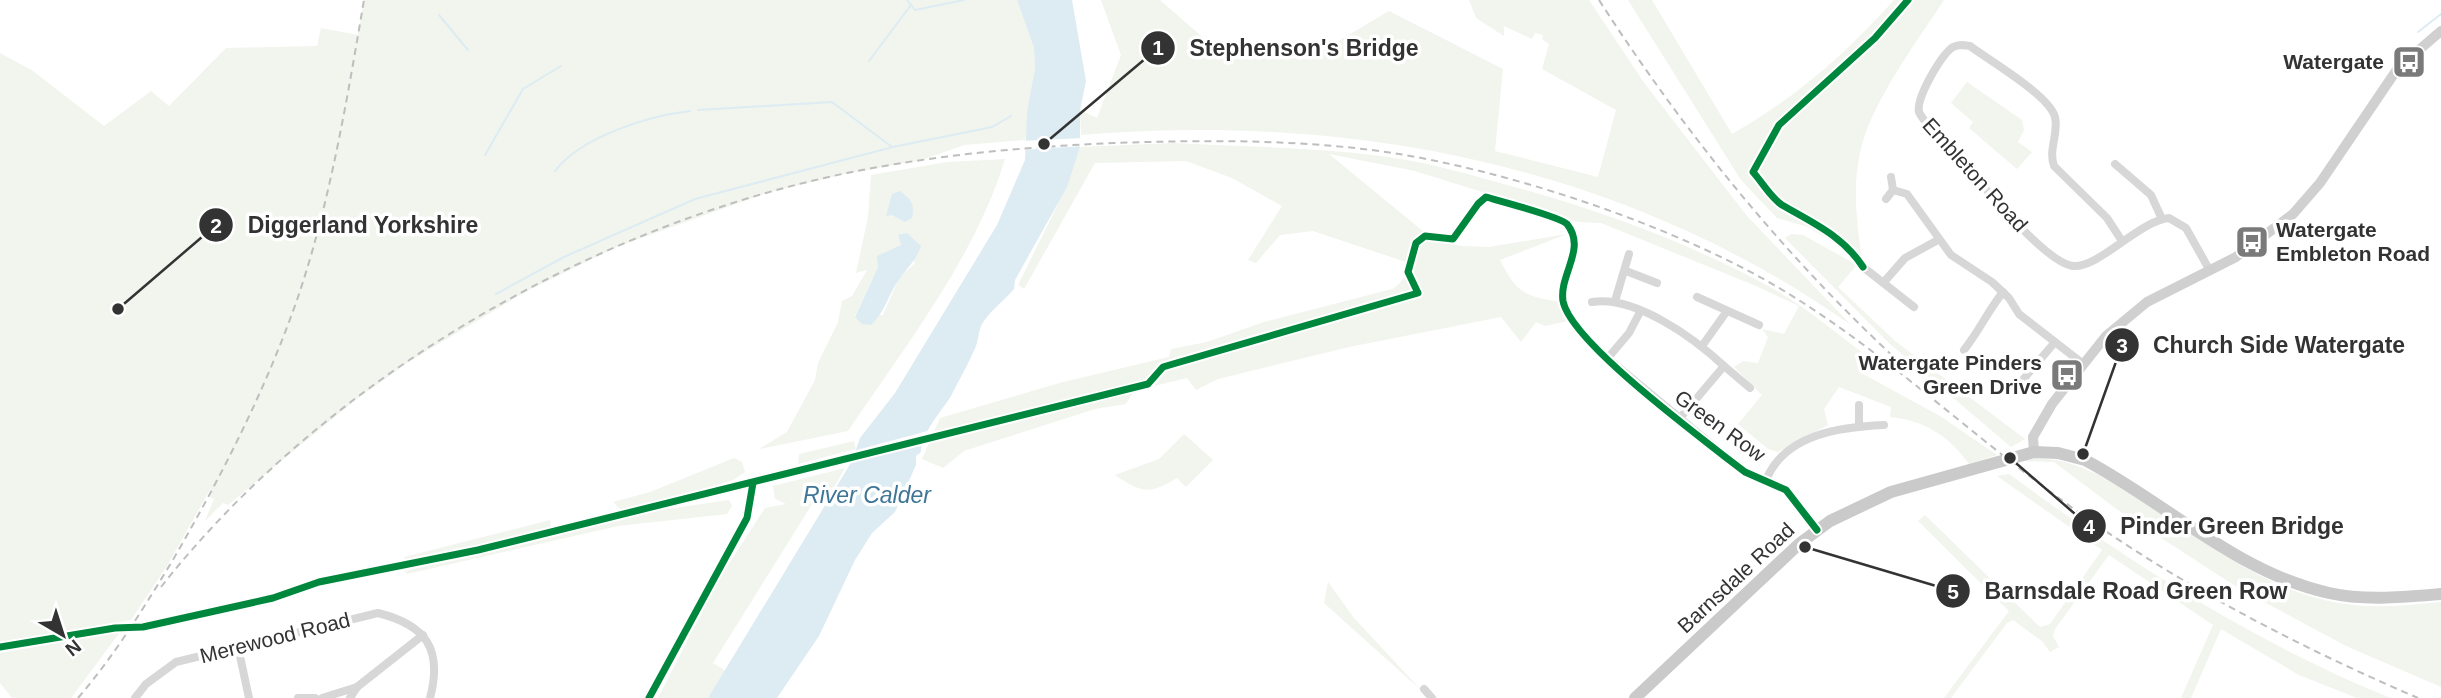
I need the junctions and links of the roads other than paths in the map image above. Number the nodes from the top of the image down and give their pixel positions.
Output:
1 (2441, 31) edge
2 (2115, 164) dead end
3 (1891, 177) dead end
4 (1893, 190) junction
5 (1886, 199) dead end
6 (2162, 219) junction
7 (1938, 240) junction
8 (2122, 241) junction
9 (1629, 254) dead end
10 (1863, 267) dead end
11 (1626, 271) junction
12 (2210, 271) junction
13 (1884, 282) junction
14 (1657, 283) dead end
15 (2003, 292) junction
16 (1697, 297) dead end
17 (1592, 302) dead end
18 (1615, 302) junction
19 (1914, 307) dead end
20 (1727, 311) junction
21 (1640, 312) junction
22 (1759, 325) dead end
23 (2055, 342) junction
24 (1702, 346) junction
25 (1964, 350) dead end
26 (1599, 351) dead end
27 (1608, 359) junction
28 (2082, 363) junction
29 (1724, 366) junction
30 (1749, 388) dead end
31 (2015, 389) dead end
32 (1859, 405) dead end
33 (1680, 418) junction
34 (1884, 425) dead end
35 (1859, 426) junction
36 (2034, 452) junction
37 (1766, 480) junction
38 (1817, 530) junction
39 (2441, 594) edge
40 (423, 635) junction
41 (239, 647) junction
42 (357, 687) junction
43 (1424, 689) dead end
44 (135, 698) edge
45 (249, 698) edge
46 (298, 698) edge
47 (316, 698) edge
48 (322, 698) edge
49 (350, 698) edge
50 (430, 698) edge
51 (1432, 698) edge
52 (1635, 698) edge

1 - 12 main road
2 - 6 street
3 - 4 street
4 - 5 street
4 - 7 street
6 - 8 street, Embleton Road
6 - 12 street
7 - 13 street
7 - 15 street
8 - 8 street, Embleton Road
9 - 11 street
10 - 13 street
11 - 14 street
11 - 18 street
12 - 28 main road
13 - 19 street
15 - 23 street
15 - 25 street
16 - 20 street
17 - 18 street
18 - 21 street
20 - 22 street
20 - 24 street
21 - 24 street
21 - 27 street
23 - 28 street
23 - 31 street
24 - 29 street
26 - 27 street, Green Row
27 - 33 street, Green Row
28 - 36 main road
29 - 30 street
29 - 33 street
32 - 35 street
33 - 37 street, Green Row
34 - 35 street
35 - 37 street
36 - 38 main road, Barnsdale Road
36 - 39 main road
37 - 38 street, Green Row
38 - 52 main road, Barnsdale Road
40 - 41 street, Merewood Road
40 - 42 street
40 - 50 street
41 - 44 street, Merewood Road
41 - 45 street
42 - 48 street
42 - 49 street
43 - 51 street
46 - 47 street

